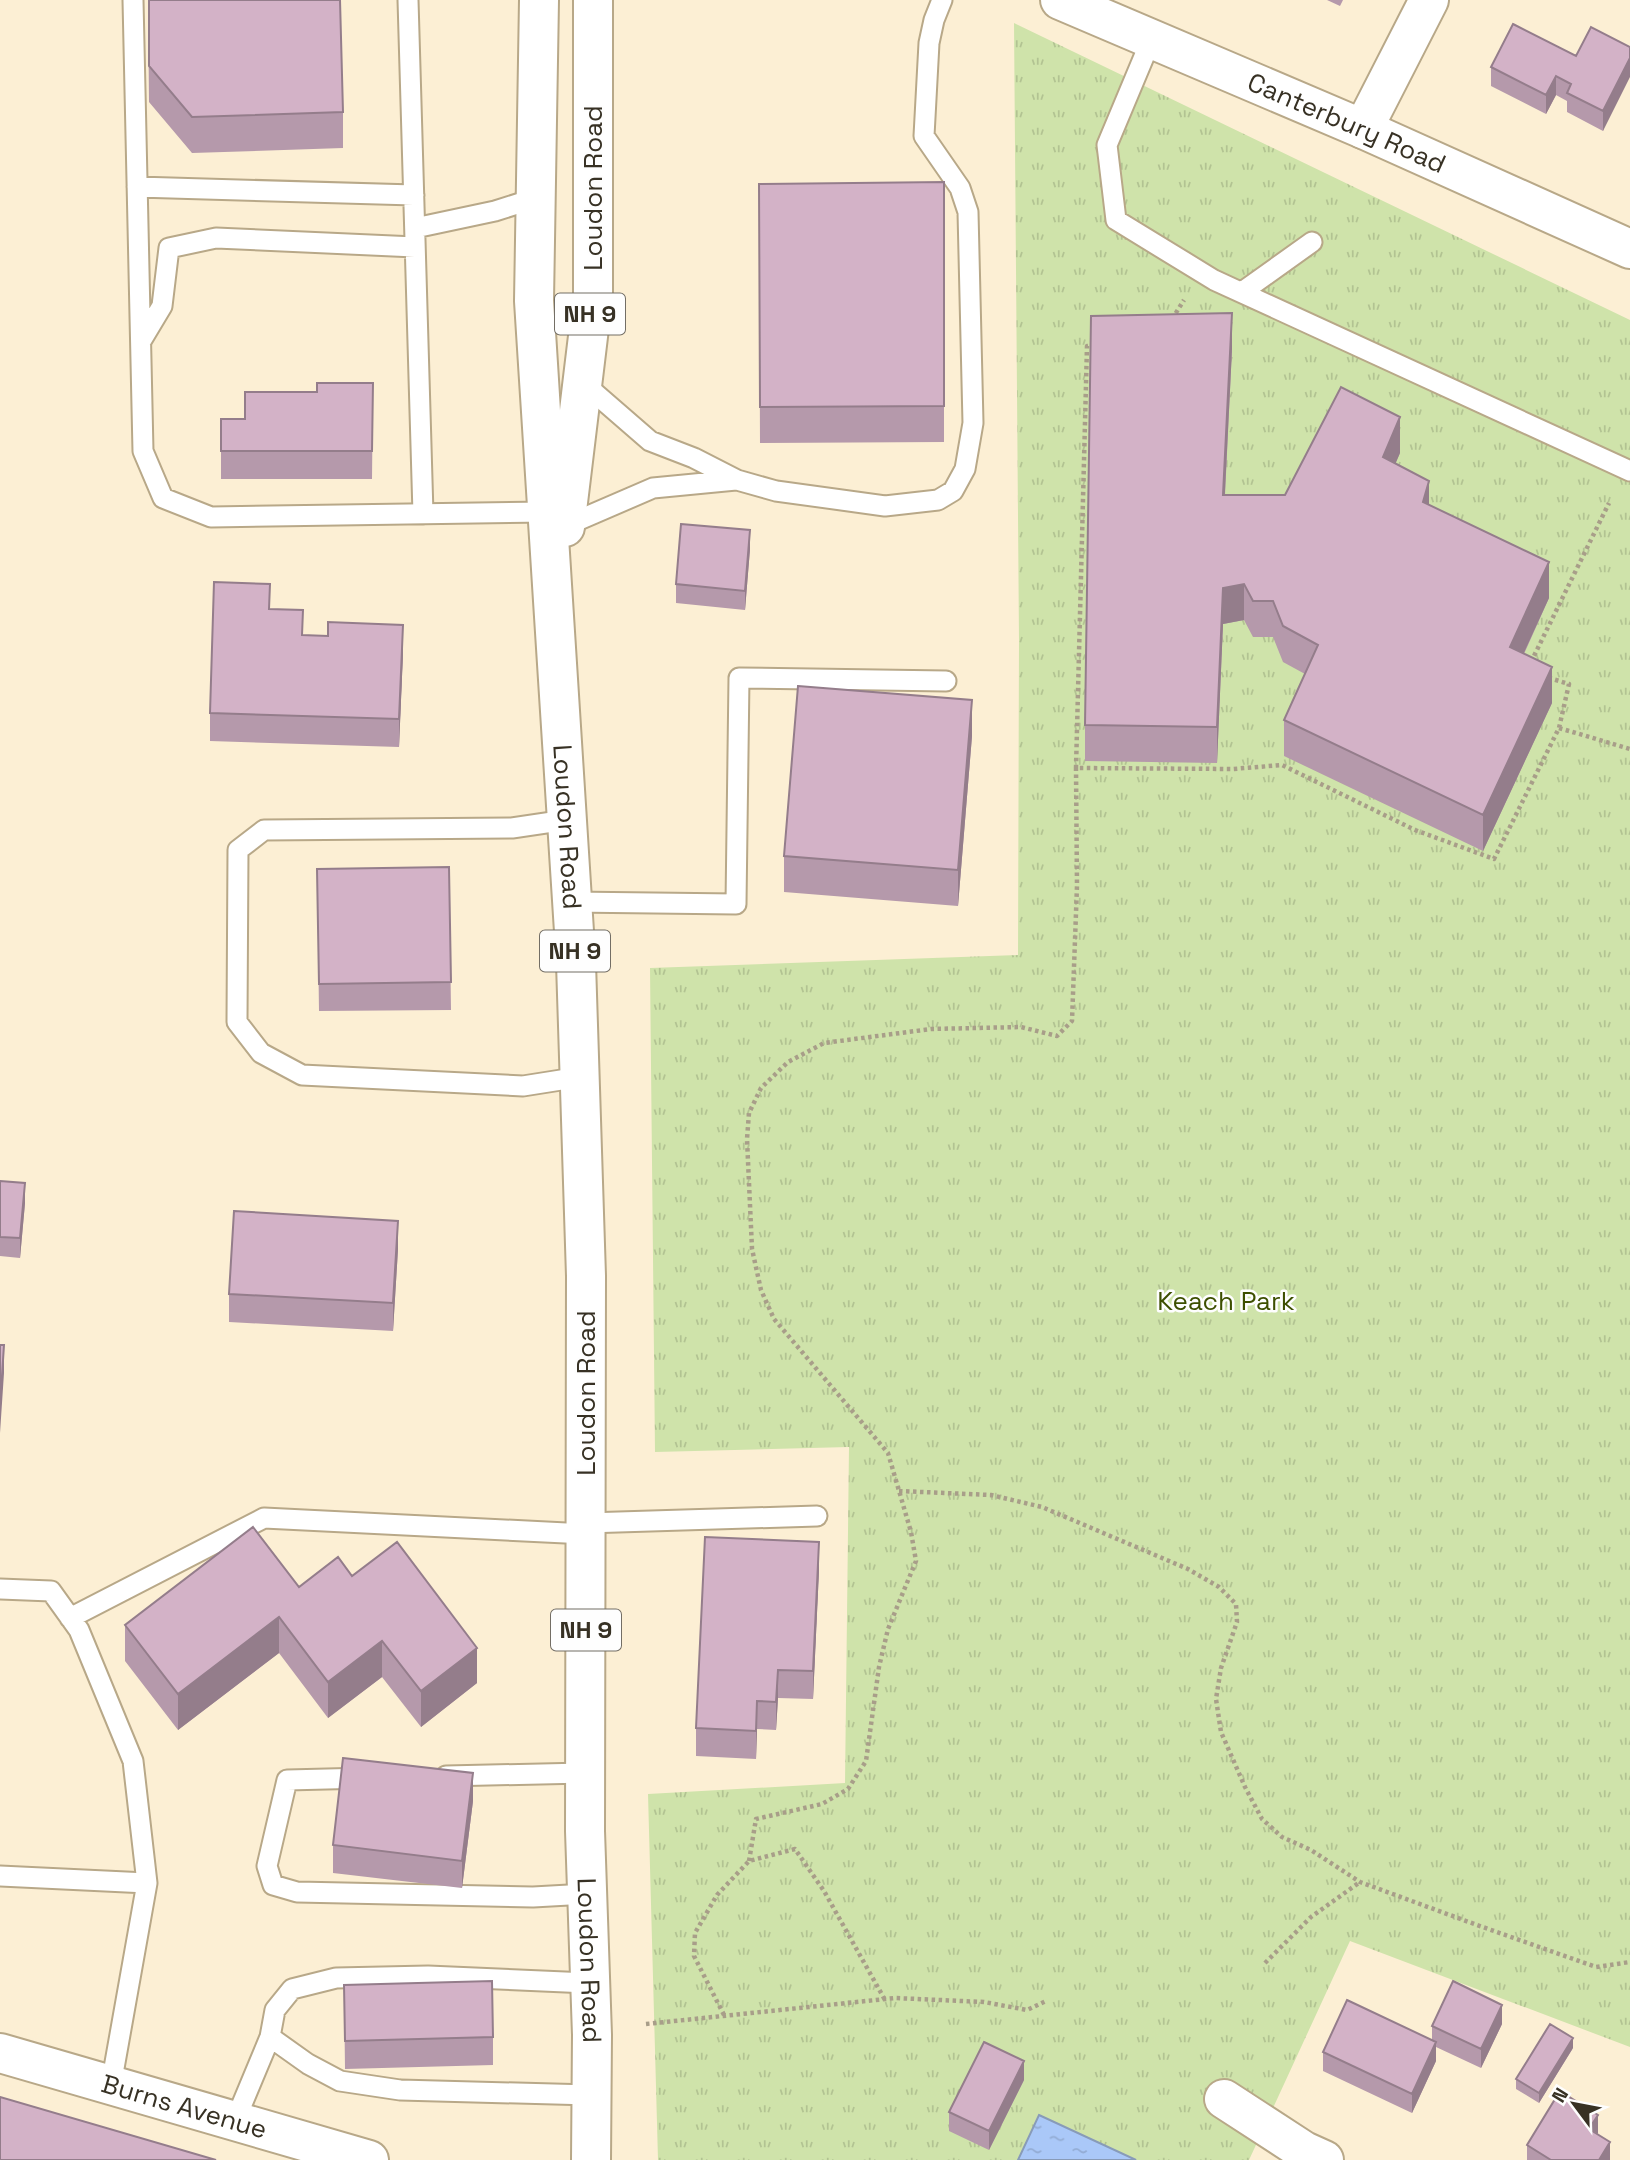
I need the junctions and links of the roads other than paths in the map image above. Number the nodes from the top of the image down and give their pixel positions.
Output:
1 (133, 0) edge
2 (408, 0) edge
3 (539, 0) edge
4 (593, 0) edge
5 (942, 0) edge
6 (1060, 0) edge
7 (1429, 0) edge
8 (1150, 40) junction
9 (1363, 129) junction
10 (137, 187) junction
11 (414, 195) junction
12 (537, 198) junction
13 (415, 238) junction
14 (1312, 242) dead end
15 (1630, 249) edge
16 (1242, 292) junction
17 (140, 342) junction
18 (582, 382) junction
19 (1630, 471) edge
20 (737, 480) junction
21 (423, 514) junction
22 (556, 519) junction
23 (946, 681) dead end
24 (566, 820) junction
25 (571, 902) junction
26 (580, 1077) junction
27 (817, 1516) dead end
28 (586, 1529) junction
29 (0, 1589) edge
30 (70, 1618) junction
31 (585, 1773) junction
32 (423, 1777) edge
33 (382, 1778) edge
34 (0, 1876) edge
35 (147, 1883) junction
36 (587, 1894) junction
37 (589, 1983) junction
38 (270, 2037) junction
39 (0, 2053) edge
40 (111, 2085) junction
41 (591, 2095) junction
42 (1224, 2099) dead end
43 (235, 2121) junction
44 (369, 2160) edge
45 (591, 2160) edge
46 (1324, 2160) edge

1 - 10 lane
2 - 11 lane
3 - 12 main road, Loudon Road
4 - 18 main road, Loudon Road / NH 9
5 - 20 lane
6 - 8 main road, Canterbury Road
7 - 9 main road
8 - 9 main road, Canterbury Road
8 - 16 lane
9 - 15 main road, Canterbury Road
10 - 11 lane
10 - 17 lane
11 - 13 lane
12 - 13 lane
12 - 22 main road, Loudon Road
13 - 17 lane
13 - 21 lane
14 - 16 lane
16 - 19 lane
17 - 21 lane
18 - 20 lane
18 - 22 main road, Loudon Road / NH 9
20 - 22 lane
21 - 22 lane
22 - 24 main road, Loudon Road / NH 9
23 - 25 lane
24 - 25 main road, Loudon Road / NH 9
24 - 26 lane
25 - 26 main road, Loudon Road / NH 9
26 - 28 main road, Loudon Road / NH 9
27 - 28 lane
28 - 30 lane
28 - 31 main road, Loudon Road / NH 9
29 - 30 lane
30 - 35 lane
31 - 32 lane
31 - 36 main road, Loudon Road / NH 9
33 - 36 lane
34 - 35 lane
35 - 40 lane
36 - 37 main road, Loudon Road / NH 9
37 - 38 lane
37 - 41 main road, Loudon Road / NH 9
38 - 41 lane
38 - 43 lane
39 - 40 main road, Burns Avenue
40 - 43 main road, Burns Avenue
41 - 45 main road, Loudon Road / NH 9
42 - 46 main road
43 - 44 main road, Burns Avenue

